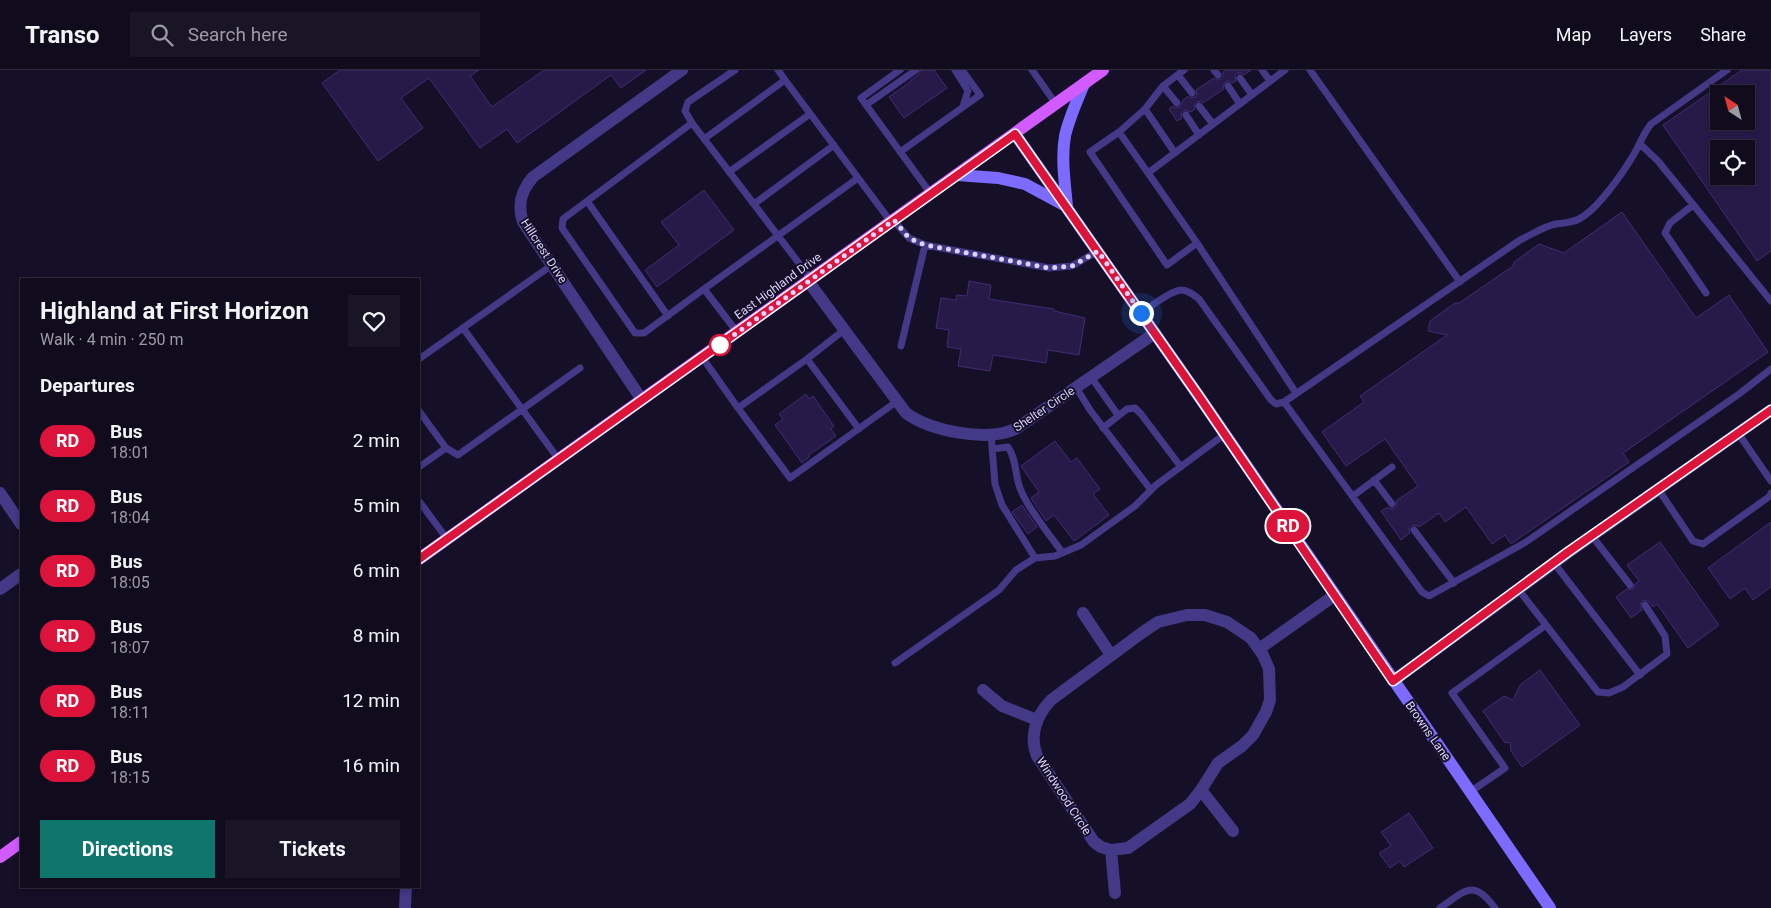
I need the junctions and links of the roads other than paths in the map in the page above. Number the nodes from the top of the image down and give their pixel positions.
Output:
1 (682, 70) edge
2 (735, 70) edge
3 (778, 70) edge
4 (900, 70) edge
5 (916, 70) edge
6 (954, 70) edge
7 (962, 70) edge
8 (1032, 70) edge
9 (1103, 70) edge
10 (1184, 70) edge
11 (1262, 70) edge
12 (1285, 70) edge
13 (1310, 70) edge
14 (1728, 70) edge
15 (1178, 75) junction
16 (1240, 78) dead end
17 (785, 80) junction
18 (1270, 81) junction
19 (1084, 84) junction
20 (1163, 86) junction
21 (1228, 86) dead end
22 (1192, 93) dead end
23 (1252, 95) junction
24 (1177, 103) dead end
25 (1056, 104) junction
26 (1240, 104) junction
27 (866, 106) junction
28 (1199, 106) dead end
29 (963, 107) junction
30 (1145, 109) junction
31 (810, 114) junction
32 (1186, 115) dead end
33 (692, 123) junction
34 (1213, 124) junction
35 (1120, 132) junction
36 (1015, 134) junction
37 (1199, 135) junction
38 (704, 139) junction
39 (1640, 144) junction
40 (834, 145) junction
41 (900, 152) junction
42 (1175, 153) junction
43 (729, 172) junction
44 (1148, 173) junction
45 (957, 175) junction
46 (858, 178) junction
47 (930, 194) junction
48 (587, 201) junction
49 (754, 204) junction
50 (1693, 205) junction
51 (1067, 207) junction
52 (892, 221) junction
53 (779, 236) junction
54 (1197, 244) junction
55 (925, 245) junction
56 (1098, 251) junction
57 (552, 265) junction
58 (810, 280) junction
59 (1460, 282) junction
60 (704, 289) junction
61 (1706, 293) dead end
62 (1771, 301) edge
63 (1141, 313) junction
64 (668, 316) junction
65 (463, 328) junction
66 (844, 330) junction
67 (737, 332) junction
68 (1155, 333) junction
69 (901, 346) dead end
70 (702, 357) junction
71 (420, 358) edge
72 (807, 359) junction
73 (580, 368) dead end
74 (1771, 369) edge
75 (1091, 377) junction
76 (1076, 387) junction
77 (1296, 393) junction
78 (642, 400) junction
79 (896, 402) junction
80 (1284, 402) junction
81 (738, 408) junction
82 (522, 409) junction
83 (420, 412) edge
84 (1770, 412) edge
85 (1118, 416) junction
86 (1103, 428) junction
87 (858, 429) junction
88 (1738, 433) junction
89 (1225, 434) junction
90 (991, 435) junction
91 (446, 448) junction
92 (992, 449) junction
93 (559, 460) junction
94 (420, 465) edge
95 (1181, 467) junction
96 (1392, 467) dead end
97 (1374, 480) junction
98 (1771, 481) edge
99 (1658, 489) junction
100 (1151, 490) junction
101 (0, 493) edge
102 (1771, 493) edge
103 (1353, 496) junction
104 (420, 503) edge
105 (1392, 504) dead end
106 (20, 523) edge
107 (1414, 530) dead end
108 (1592, 536) junction
109 (447, 539) junction
110 (1062, 552) junction
111 (420, 558) edge
112 (1035, 558) junction
113 (1554, 563) junction
114 (20, 575) edge
115 (1454, 582) junction
116 (1630, 585) dead end
117 (0, 589) edge
118 (1518, 589) junction
119 (1335, 595) junction
120 (1645, 605) dead end
121 (1083, 614) dead end
122 (1546, 625) junction
123 (1259, 648) junction
124 (1111, 655) junction
125 (896, 663) dead end
126 (1640, 675) junction
127 (1393, 681) junction
128 (983, 690) dead end
129 (1037, 720) junction
130 (1201, 790) junction
131 (1470, 792) junction
132 (1232, 831) dead end
133 (20, 843) edge
134 (1110, 850) junction
135 (0, 857) edge
136 (406, 888) edge
137 (1115, 893) dead end
138 (405, 908) edge
139 (1440, 908) edge
140 (1495, 908) edge
141 (1550, 908) edge

1 - 57 street, Hillcrest Drive
2 - 33 lane
3 - 17 lane
4 - 27 lane
5 - 27 lane
6 - 29 lane
7 - 29 lane
8 - 25 lane
9 - 19 main road, East Highland Drive
10 - 15 lane
11 - 18 lane
12 - 18 lane
13 - 59 lane
14 - 39 lane
15 - 20 lane
15 - 22 lane
16 - 23 lane
17 - 31 lane
17 - 38 lane
18 - 23 lane
19 - 25 main road, East Highland Drive
19 - 51 street
20 - 24 lane
20 - 30 lane
21 - 26 lane
23 - 26 lane
25 - 36 main road, East Highland Drive
26 - 34 lane
27 - 41 lane
28 - 34 lane
29 - 41 lane
30 - 35 lane
30 - 42 lane
31 - 40 lane
31 - 43 lane
32 - 37 lane
33 - 38 lane
33 - 48 lane
34 - 37 lane
35 - 44 lane
35 - 54 lane
36 - 45 main road, East Highland Drive
36 - 51 street, Browns Lane
37 - 42 lane
38 - 43 lane
39 - 50 lane
39 - 59 lane
40 - 46 lane
40 - 49 lane
41 - 47 lane
42 - 44 lane
43 - 49 lane
44 - 54 lane
45 - 47 main road, East Highland Drive
45 - 51 street
46 - 52 lane
46 - 53 lane
47 - 52 main road, East Highland Drive
48 - 64 lane
48 - 64 lane
49 - 53 lane
50 - 61 lane
50 - 62 lane
51 - 56 street, Browns Lane
52 - 55 lane
52 - 58 main road, East Highland Drive
53 - 58 lane
53 - 60 lane
54 - 77 lane
55 - 56 lane
55 - 69 lane
56 - 63 street, Browns Lane
57 - 65 lane
57 - 78 street, Hillcrest Drive
58 - 66 street, Shelter Circle
58 - 67 main road, East Highland Drive
59 - 77 lane
60 - 64 lane
60 - 67 lane
63 - 68 street, Browns Lane
63 - 80 lane
65 - 71 lane
65 - 82 lane
66 - 72 lane
66 - 79 street, Shelter Circle
67 - 70 main road, East Highland Drive
68 - 75 street, Shelter Circle
68 - 89 street, Browns Lane
70 - 78 main road, East Highland Drive
70 - 81 lane
72 - 81 lane
72 - 87 lane
73 - 82 lane
74 - 115 lane
75 - 76 street, Shelter Circle
75 - 85 lane
76 - 86 lane
76 - 90 street, Shelter Circle
77 - 80 lane
78 - 93 main road, East Highland Drive
79 - 87 lane
79 - 90 street, Shelter Circle
80 - 103 lane
81 - 87 lane
82 - 91 lane
82 - 93 lane
83 - 91 lane
84 - 88 street
85 - 86 lane
85 - 95 lane
86 - 100 lane
88 - 98 lane
88 - 99 street
89 - 95 lane
89 - 119 street, Browns Lane
90 - 92 lane
91 - 94 lane
92 - 110 lane
92 - 112 lane
93 - 109 main road, East Highland Drive
95 - 100 lane
96 - 97 lane
97 - 103 lane
97 - 105 lane
99 - 102 lane
99 - 108 street
100 - 110 lane
101 - 106 street
103 - 115 lane
104 - 109 lane
107 - 115 lane
108 - 113 street
108 - 116 lane
109 - 111 main road, East Highland Drive
110 - 112 lane
112 - 125 lane
113 - 118 street
113 - 126 lane
114 - 117 street
118 - 122 lane
118 - 127 street
119 - 123 street
119 - 127 street, Browns Lane
120 - 126 lane
121 - 124 street
122 - 126 lane
122 - 131 lane
123 - 124 street, Windwood Circle
123 - 130 street, Windwood Circle
124 - 129 street, Windwood Circle
127 - 131 street, Browns Lane
128 - 129 street
129 - 134 street, Windwood Circle
130 - 132 street
130 - 134 street, Windwood Circle
131 - 141 street, Browns Lane
133 - 135 main road
134 - 137 street
136 - 138 street
139 - 140 lane

